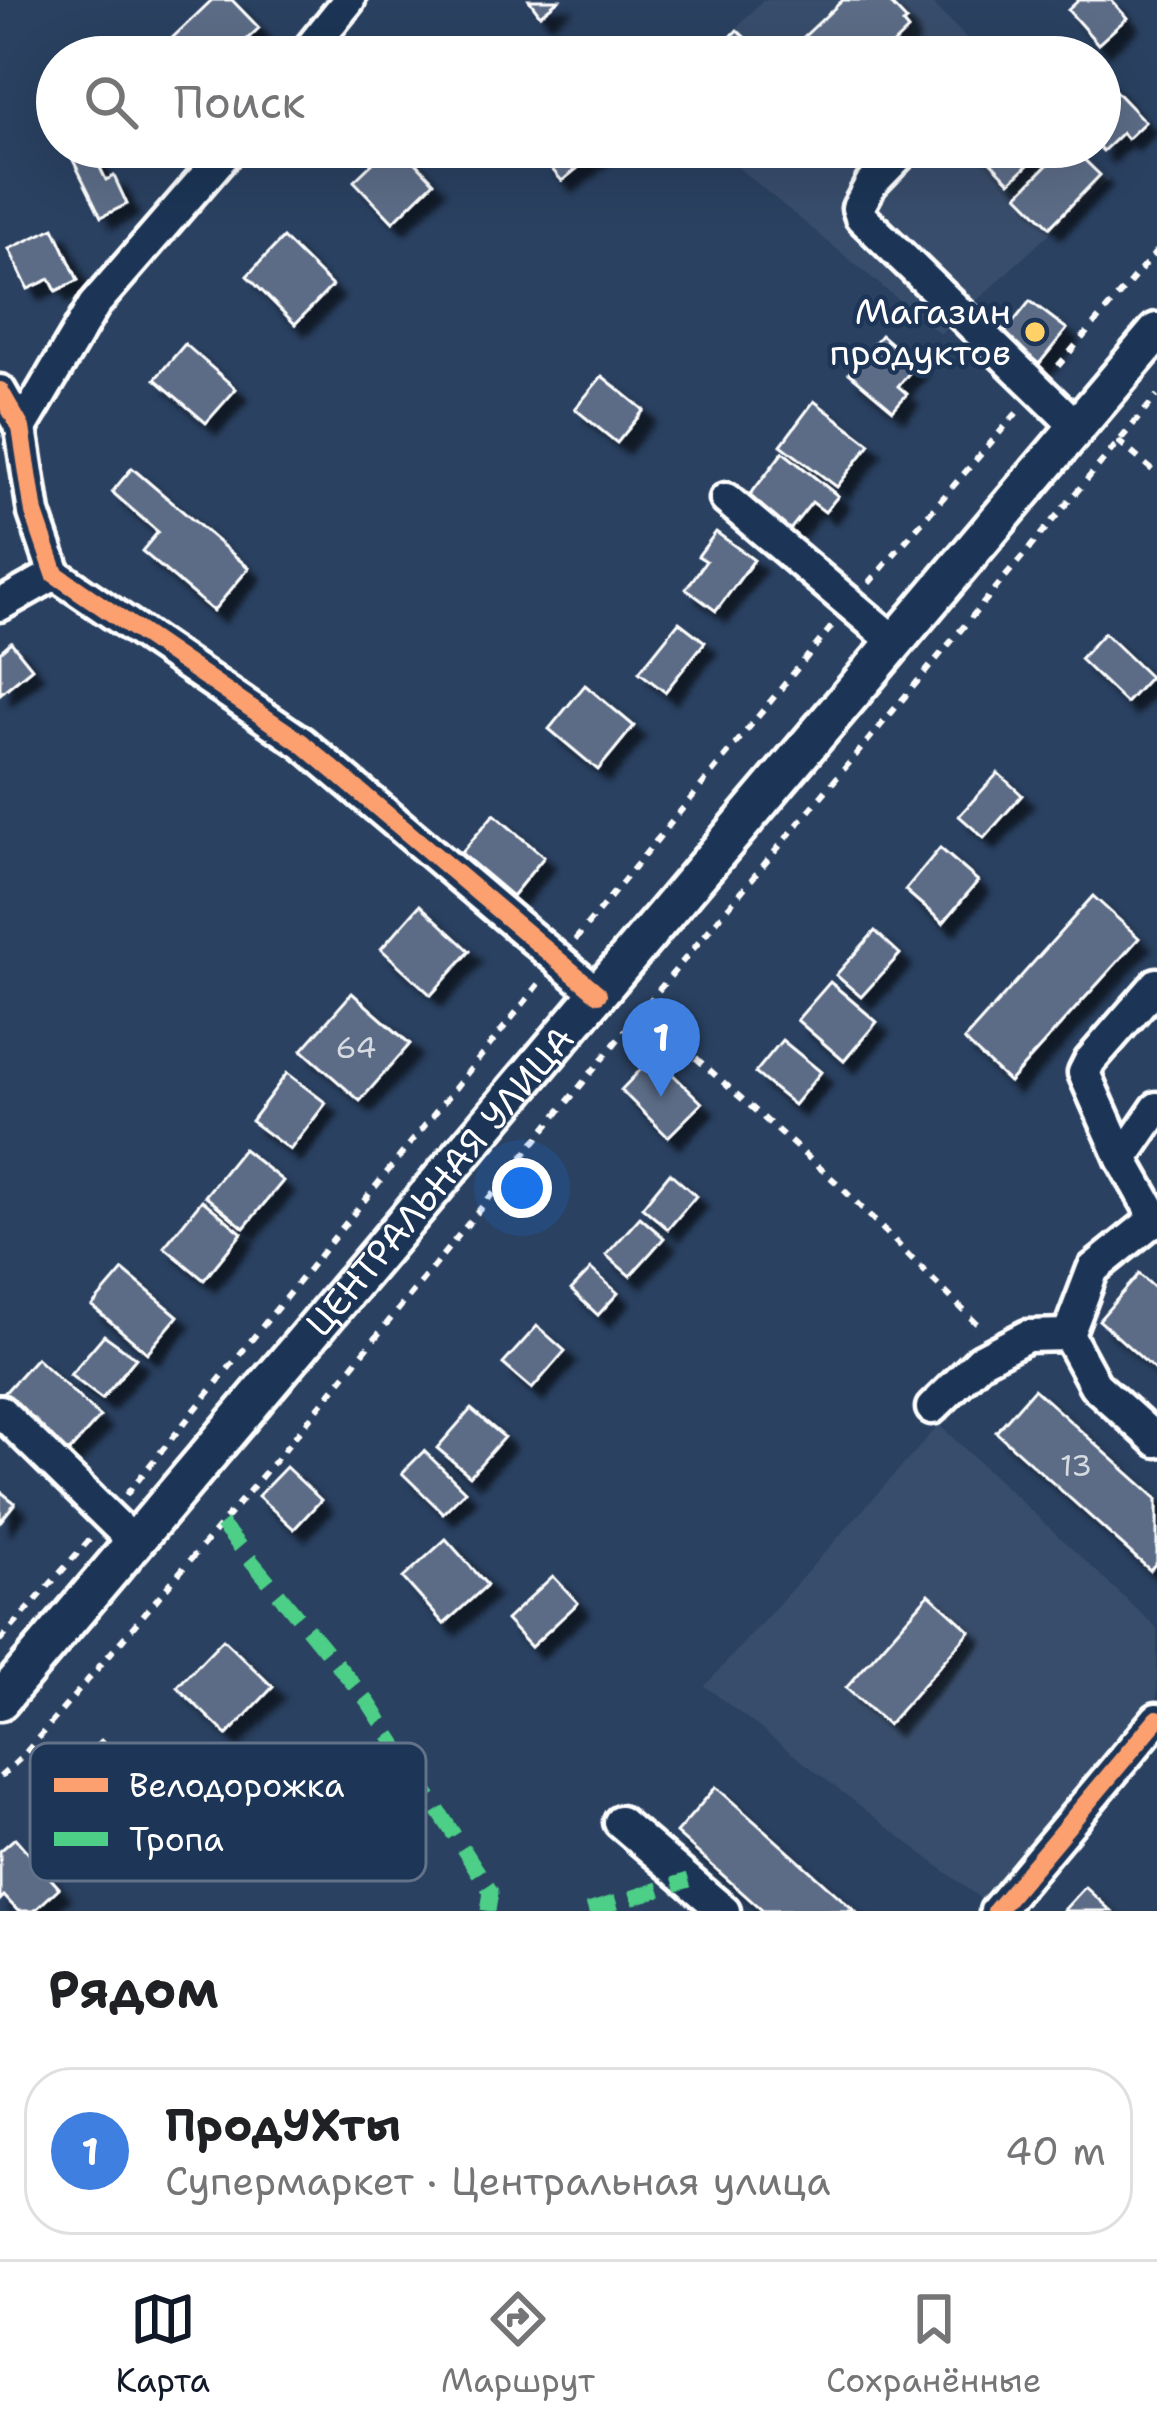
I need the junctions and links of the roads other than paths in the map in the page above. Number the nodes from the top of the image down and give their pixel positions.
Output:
1 (350, 0) edge
2 (320, 36) edge
3 (213, 168) edge
4 (888, 168) edge
5 (1157, 332) edge
6 (0, 391) edge
7 (1076, 426) junction
8 (21, 428) junction
9 (726, 500) dead end
10 (55, 574) junction
11 (0, 605) edge
12 (895, 642) junction
13 (1157, 984) edge
14 (598, 994) junction
15 (1157, 1108) edge
16 (1122, 1159) junction
17 (1156, 1220) edge
18 (1068, 1336) junction
19 (932, 1408) dead end
20 (0, 1411) edge
21 (1157, 1441) edge
22 (136, 1544) junction
23 (0, 1701) edge
24 (1157, 1719) edge
25 (620, 1822) dead end
26 (724, 1911) edge
27 (996, 1911) edge

1 - 2 street
3 - 8 street
4 - 7 street
5 - 7 main road, ЦЕНТРАЛЬНАЯ УЛИЦА
6 - 8 street
7 - 12 main road, ЦЕНТРАЛЬНАЯ УЛИЦА
8 - 10 street
9 - 12 street
10 - 11 street
10 - 14 street
12 - 14 main road, ЦЕНТРАЛЬНАЯ УЛИЦА
13 - 16 street
14 - 22 main road, ЦЕНТРАЛЬНАЯ УЛИЦА
15 - 16 street
16 - 17 street
17 - 18 street
18 - 19 street
18 - 21 street
20 - 22 street
22 - 23 main road, ЦЕНТРАЛЬНАЯ УЛИЦА
24 - 27 street
25 - 26 street

